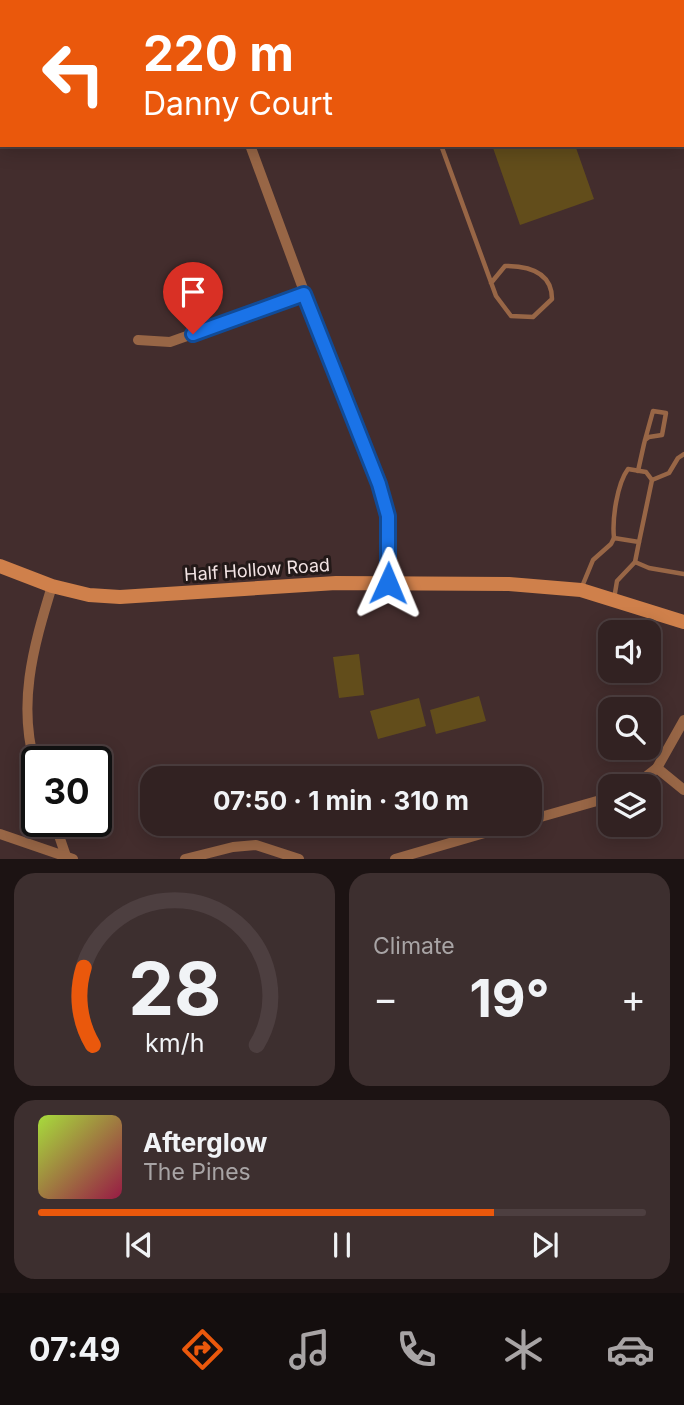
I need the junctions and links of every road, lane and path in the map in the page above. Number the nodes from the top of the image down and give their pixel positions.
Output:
1 (251, 147) edge
2 (442, 147) edge
3 (491, 284) junction
4 (304, 294) junction
5 (138, 340) dead end
6 (645, 440) junction
7 (684, 454) edge
8 (638, 471) junction
9 (652, 480) junction
10 (614, 538) junction
11 (639, 542) junction
12 (635, 562) junction
13 (0, 566) edge
14 (684, 574) edge
15 (388, 583) junction
16 (52, 586) junction
17 (581, 590) junction
18 (614, 600) junction
19 (684, 622) edge
20 (684, 720) edge
21 (32, 746) edge
22 (657, 768) junction
23 (649, 774) edge
24 (684, 790) edge
25 (598, 801) edge
26 (542, 817) edge
27 (0, 834) edge
28 (474, 836) edge
29 (60, 837) edge
30 (69, 858) edge
31 (185, 859) edge
32 (299, 859) edge
33 (396, 859) edge

1 - 4 street
2 - 3 lane
3 - 3 lane
4 - 5 street
4 - 15 street
6 - 6 lane
6 - 8 lane
7 - 9 lane
8 - 9 lane
8 - 10 lane
9 - 11 lane
10 - 11 lane
10 - 17 lane
11 - 12 lane
12 - 14 lane
12 - 18 lane
13 - 16 street, Half Hollow Road
15 - 16 street, Half Hollow Road
15 - 17 street, Half Hollow Road
16 - 21 street
17 - 18 street, Half Hollow Road
18 - 19 street, Half Hollow Road
20 - 22 street
22 - 23 street
22 - 24 street
25 - 26 street
27 - 30 street
28 - 33 street
29 - 30 street
31 - 32 street

